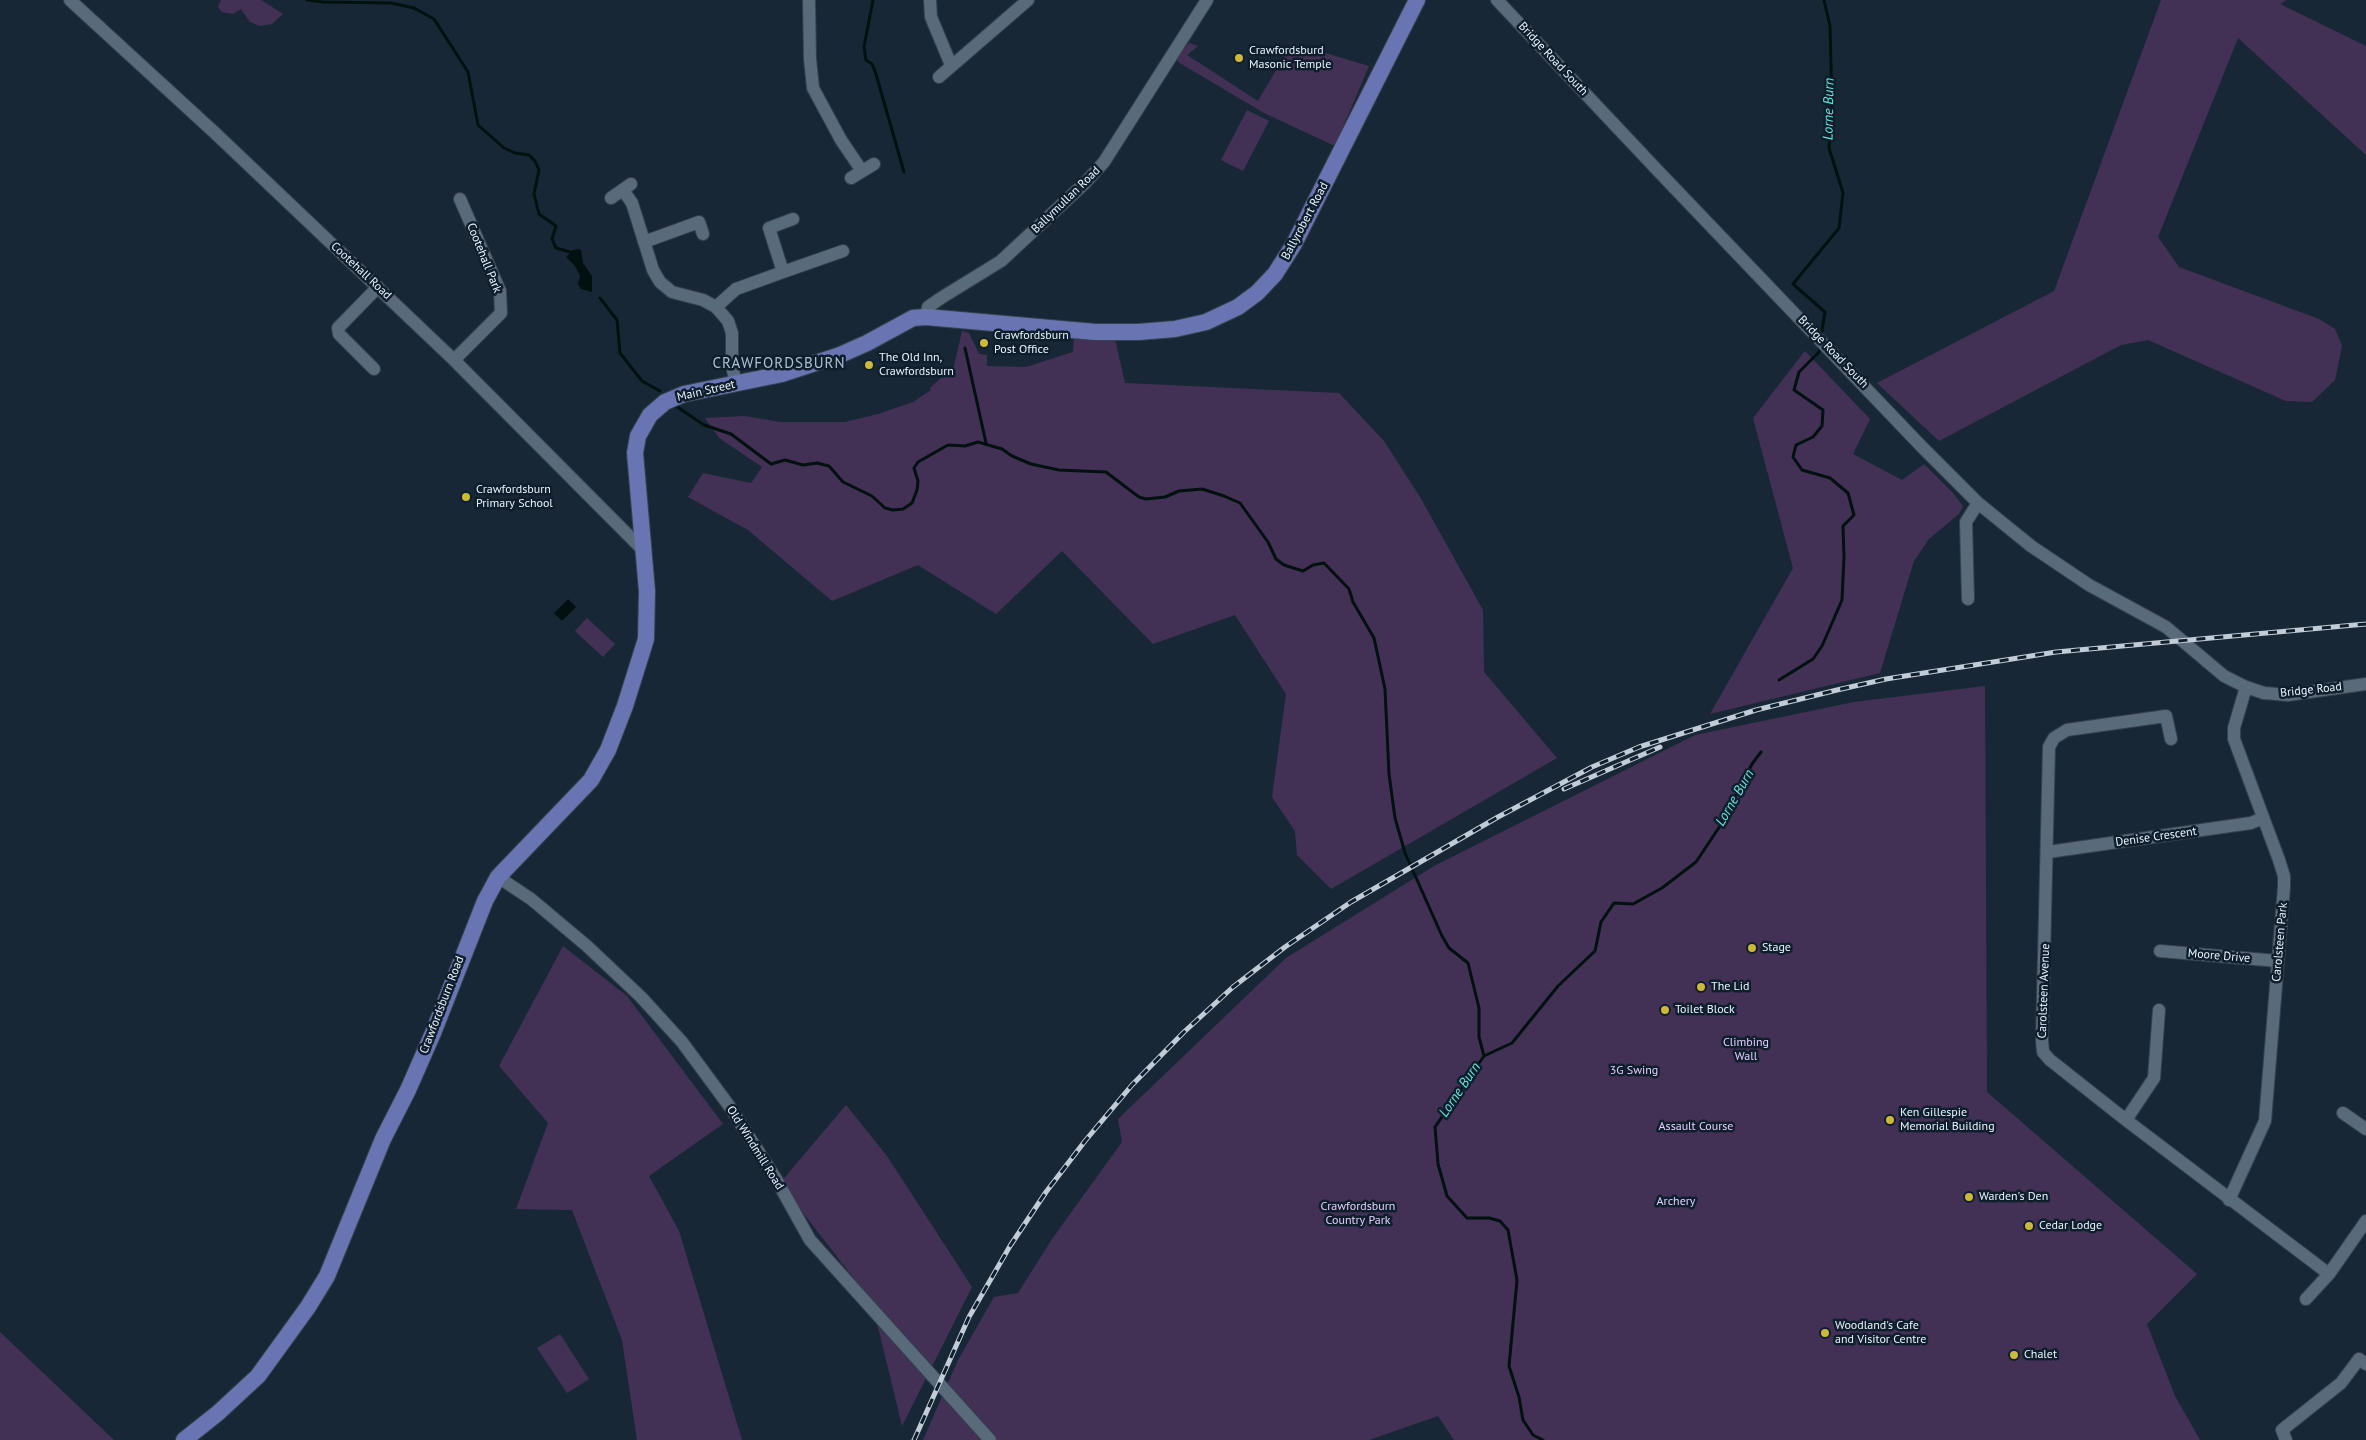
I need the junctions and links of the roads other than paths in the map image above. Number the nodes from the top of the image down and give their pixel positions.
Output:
1 (70, 0) edge
2 (808, 0) edge
3 (930, 0) edge
4 (1028, 0) edge
5 (1207, 0) edge
6 (1417, 0) edge
7 (1497, 0) edge
8 (951, 65) junction
9 (939, 77) dead end
10 (874, 164) dead end
11 (611, 198) dead end
12 (460, 199) dead end
13 (793, 219) dead end
14 (699, 223) dead end
15 (644, 242) junction
16 (843, 252) dead end
17 (783, 272) junction
18 (378, 287) junction
19 (716, 307) junction
20 (926, 317) junction
21 (454, 360) junction
22 (374, 369) dead end
23 (736, 384) junction
24 (1978, 503) junction
25 (644, 552) junction
26 (1968, 599) dead end
27 (2205, 660) joint
28 (2366, 684) edge
29 (2246, 687) junction
30 (2171, 739) dead end
31 (2263, 818) junction
32 (2048, 852) junction
33 (498, 877) junction
34 (2160, 951) dead end
35 (2278, 961) junction
36 (2159, 1010) dead end
37 (2343, 1113) dead end
38 (2126, 1120) junction
39 (2366, 1129) edge
40 (2230, 1200) junction
41 (2366, 1221) edge
42 (2329, 1274) junction
43 (2306, 1299) dead end
44 (2366, 1364) edge
45 (184, 1440) edge
46 (990, 1440) edge
47 (2286, 1440) edge

1 - 18 street, Cootehall Road
2 - 10 street
3 - 8 street
4 - 8 street
5 - 20 street, Ballymullan Road
6 - 20 main road, Ballyrobert Road
7 - 24 street, Bridge Road South
8 - 9 street
11 - 15 street
12 - 21 street, Cootehall Park
13 - 17 street
14 - 15 street
15 - 19 street
16 - 17 street
17 - 19 street
18 - 21 street, Cootehall Road
18 - 22 street
19 - 23 street
20 - 23 main road, Main Street
21 - 25 street, Cootehall Road
23 - 25 main road, Main Street
24 - 26 street
24 - 27 street, Bridge Road South
25 - 33 main road, Crawfordsburn Road
27 - 29 street, Bridge Road
28 - 29 street, Bridge Road
29 - 31 street, Carolsteen Park
30 - 32 street, Carolsteen Avenue
31 - 32 street, Denise Crescent
31 - 35 street, Carolsteen Park
32 - 38 street, Carolsteen Avenue
33 - 45 main road, Crawfordsburn Road
33 - 46 street, Old Windmill Road
34 - 35 street, Moore Drive
35 - 40 street, Carolsteen Park
36 - 38 street
37 - 39 street
38 - 40 street, Carolsteen Avenue
40 - 42 street, Carolsteen Avenue
41 - 42 street
42 - 43 street
44 - 47 street

